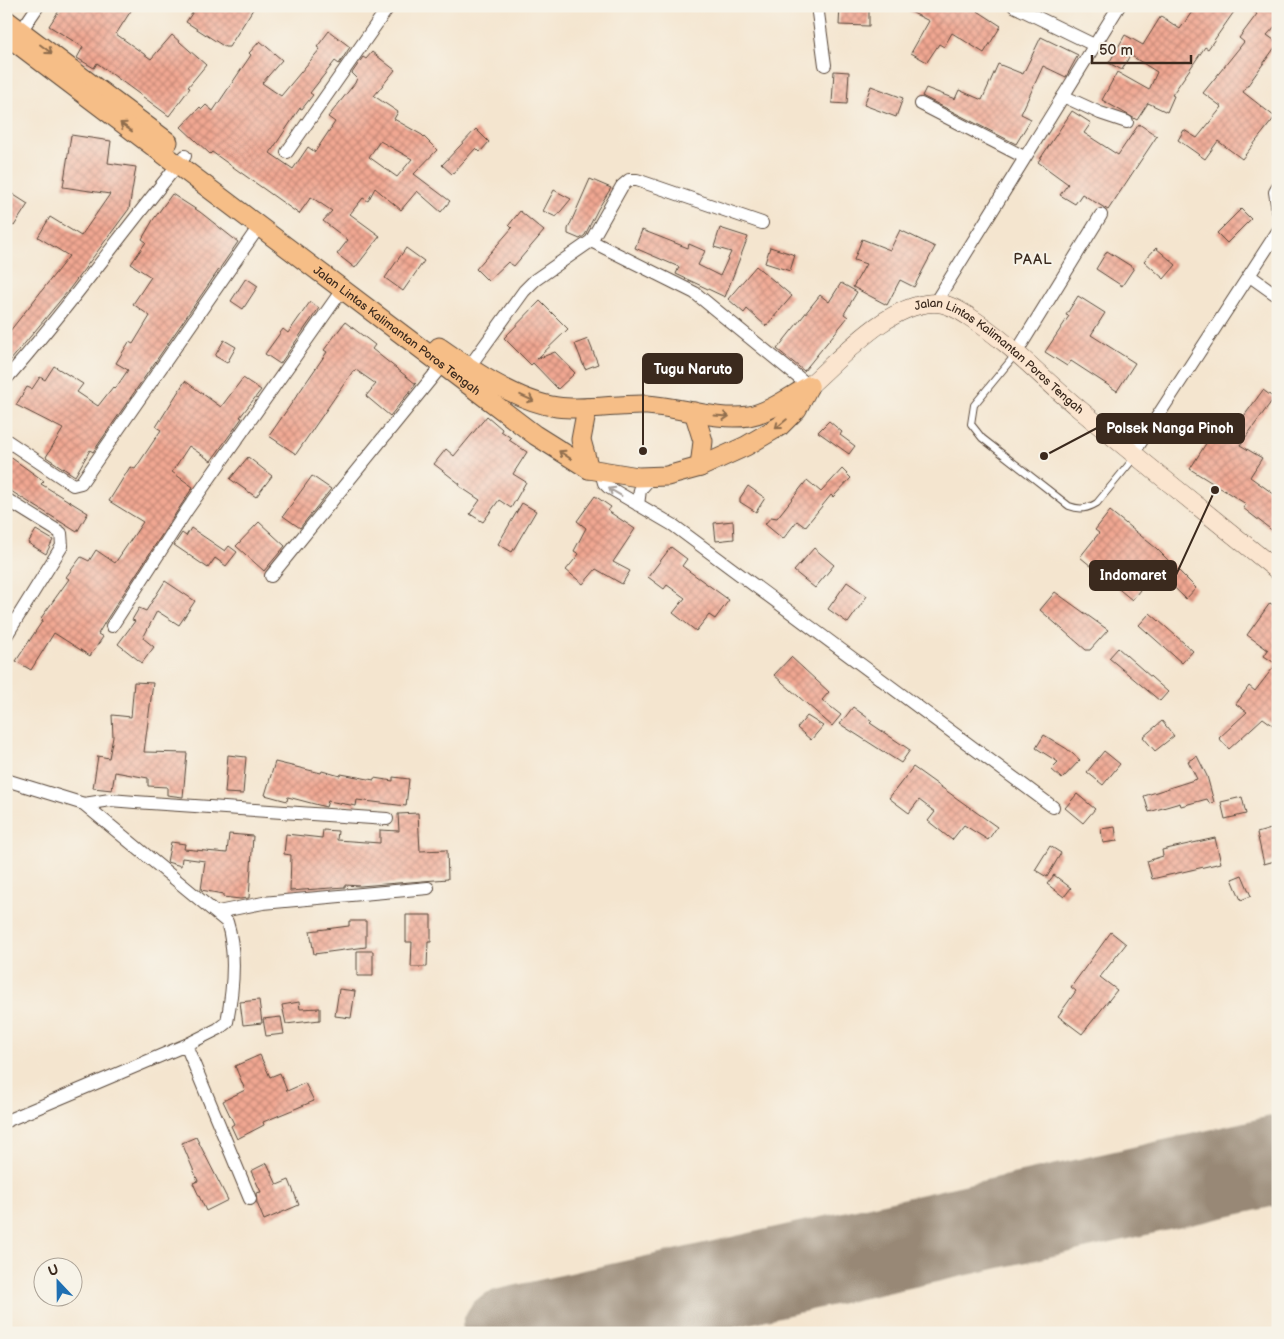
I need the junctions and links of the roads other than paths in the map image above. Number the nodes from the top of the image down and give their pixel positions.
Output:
1 (38, 6) edge
2 (389, 6) edge
3 (820, 6) edge
4 (1014, 6) edge
5 (1119, 6) edge
6 (11, 29) edge
7 (1094, 46) junction
8 (825, 65) dead end
9 (1064, 96) junction
10 (921, 104) dead end
11 (1127, 122) dead end
12 (287, 152) dead end
13 (1024, 156) junction
14 (182, 160) junction
15 (1278, 187) edge
16 (1278, 211) edge
17 (1101, 215) dead end
18 (762, 223) dead end
19 (258, 228) junction
20 (1278, 231) edge
21 (591, 241) junction
22 (1250, 276) junction
23 (342, 290) junction
24 (1278, 296) edge
25 (935, 303) junction
26 (1016, 353) junction
27 (442, 364) junction
28 (469, 367) junction
29 (6, 379) edge
30 (809, 386) junction
31 (587, 408) junction
32 (694, 412) junction
33 (6, 440) edge
34 (1134, 455) junction
35 (700, 467) junction
36 (595, 471) junction
37 (651, 477) junction
38 (6, 500) edge
39 (638, 505) junction
40 (1278, 571) edge
41 (271, 576) dead end
42 (112, 626) dead end
43 (6, 636) edge
44 (6, 780) edge
45 (84, 804) junction
46 (1053, 807) dead end
47 (387, 819) dead end
48 (428, 888) dead end
49 (218, 912) junction
50 (186, 1045) junction
51 (6, 1121) edge
52 (250, 1199) dead end

1 - 6 street
2 - 12 street
3 - 8 street
4 - 7 street
5 - 7 street
6 - 14 main road, Jalan Lintas Kalimantan Poros Tengah
7 - 9 street
9 - 11 street
9 - 13 street
10 - 13 street
13 - 25 street
14 - 19 main road, Jalan Lintas Kalimantan Poros Tengah
14 - 28 main road, Jalan Lintas Kalimantan Poros Tengah
14 - 29 street
15 - 16 street
17 - 26 street
18 - 21 street
19 - 23 main road, Jalan Lintas Kalimantan Poros Tengah
19 - 33 street
20 - 22 street
21 - 28 street
21 - 30 street
22 - 24 street
22 - 34 street
23 - 27 main road, Jalan Lintas Kalimantan Poros Tengah
23 - 42 street
25 - 26 main road, Jalan Lintas Kalimantan Poros Tengah
25 - 30 main road, Jalan Lintas Kalimantan Poros Tengah
26 - 34 main road, Jalan Lintas Kalimantan Poros Tengah
26 - 34 lane
36 -> 27 main road, Jalan Lintas Kalimantan Poros Tengah
27 - 41 street
28 -> 31 main road, Jalan Lintas Kalimantan Poros Tengah
32 -> 30 main road, Jalan Lintas Kalimantan Poros Tengah
30 -> 35 main road, Jalan Lintas Kalimantan Poros Tengah
31 - 32 main road, Jalan Lintas Kalimantan Poros Tengah
31 - 36 main road
32 - 35 main road
34 - 40 main road, Jalan Lintas Kalimantan Poros Tengah
35 - 37 main road, Jalan Lintas Kalimantan Poros Tengah
36 - 37 main road, Jalan Lintas Kalimantan Poros Tengah
39 -> 36 street
37 - 39 street
38 - 43 street
39 - 46 street
44 - 45 street
45 - 47 street
45 - 49 street
48 - 49 street
49 - 50 street
50 - 51 street
50 - 52 street

